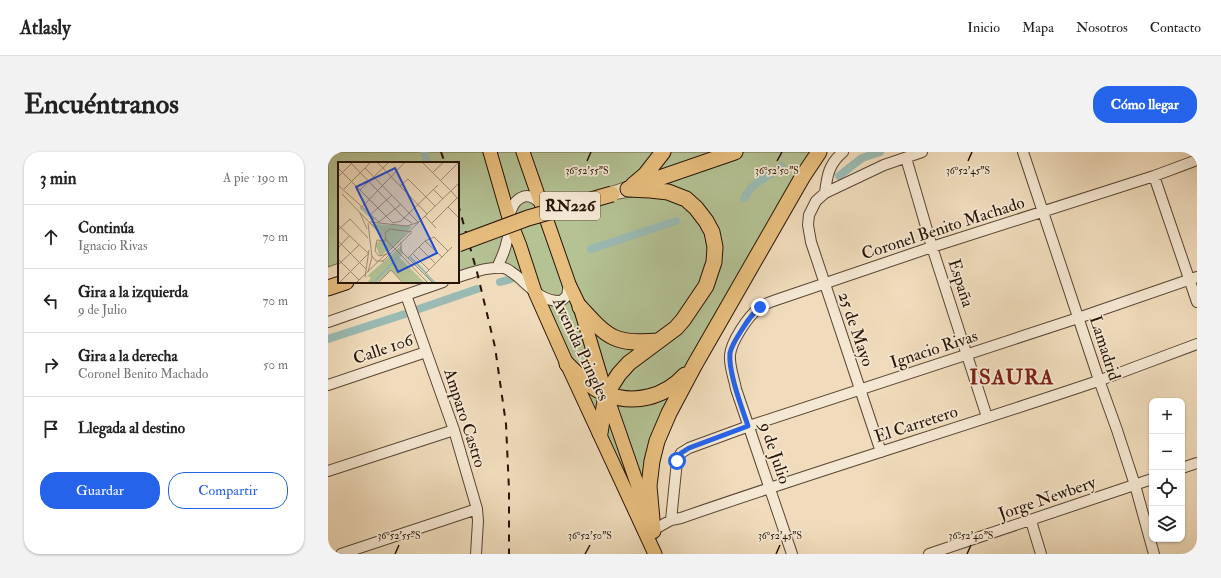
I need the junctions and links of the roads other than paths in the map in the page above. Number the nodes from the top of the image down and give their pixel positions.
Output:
1 (490, 152) edge
2 (523, 152) edge
3 (663, 152) edge
4 (735, 152) edge
5 (819, 152) edge
6 (843, 152) edge
7 (922, 152) edge
8 (1023, 152) edge
9 (906, 158) junction
10 (1197, 160) edge
11 (1154, 176) junction
12 (628, 189) junction
13 (824, 193) junction
14 (543, 205) junction
15 (1044, 212) junction
16 (509, 218) junction
17 (459, 244) edge
18 (932, 247) junction
19 (497, 268) junction
20 (459, 277) edge
21 (1193, 278) edge
22 (343, 283) edge
23 (440, 283) edge
24 (569, 284) junction
25 (824, 284) junction
26 (328, 288) edge
27 (535, 292) junction
28 (406, 296) junction
29 (1197, 302) edge
30 (580, 308) junction
31 (1078, 318) junction
32 (328, 322) edge
33 (658, 341) junction
34 (1197, 344) edge
35 (426, 352) junction
36 (968, 354) junction
37 (730, 361) joint
38 (567, 364) junction
39 (694, 366) junction
40 (1099, 380) junction
41 (328, 385) edge
42 (860, 390) junction
43 (606, 394) junction
44 (988, 417) junction
45 (748, 426) junction
46 (454, 430) junction
47 (600, 433) junction
48 (881, 452) junction
49 (1197, 463) edge
50 (1185, 467) edge
51 (328, 471) edge
52 (1149, 480) edge
53 (1135, 485) junction
54 (770, 487) junction
55 (477, 509) junction
56 (671, 520) junction
57 (1031, 521) junction
58 (650, 533) junction
59 (341, 554) edge
60 (476, 554) edge
61 (656, 554) edge
62 (661, 554) edge
63 (792, 554) edge
64 (929, 554) edge
65 (1041, 554) edge
66 (1154, 554) edge

1 - 16 main road, Avenida Pringles
2 - 14 main road, Avenida Pringles
3 - 12 highway
4 - 12 highway, RN226
5 - 39 highway
6 - 13 street
7 - 9 street
8 - 15 street, Lamadrid
9 - 13 street
9 - 18 street, España
10 - 11 street, Coronel Benito Machado
11 - 15 street, Coronel Benito Machado
11 - 21 street
12 - 17 highway, RN226, bridge
12 - 33 highway
13 - 25 street, 25 de Mayo
14 - 16 street
14 - 24 main road, Avenida Pringles
15 - 18 street, Coronel Benito Machado
15 - 31 street, Lamadrid
16 - 19 street
16 - 27 main road, Avenida Pringles
18 - 25 street, Coronel Benito Machado
18 - 36 street, España
19 - 20 street
19 - 27 street
21 - 29 street
21 - 31 street, Ignacio Rivas
22 - 26 highway
23 - 28 street
24 - 27 street
24 - 30 main road, Avenida Pringles
25 - 37 street, Coronel Benito Machado
25 - 42 street, 25 de Mayo
27 - 38 main road, Avenida Pringles
28 - 32 street
28 - 35 street, Amparo Castro
30 - 33 highway
30 - 43 main road, Avenida Pringles
31 - 36 street, Ignacio Rivas
31 - 40 street, Lamadrid
33 - 43 highway
34 - 40 street, El Carretero
35 - 41 street, Calle 106
35 - 46 street, Amparo Castro
36 - 42 street, Ignacio Rivas
36 - 44 street, España
37 - 45 street, 9 de Julio
38 - 43 highway
38 - 47 main road, Avenida Pringles
39 - 43 highway
39 - 58 highway
40 - 44 street, El Carretero
40 - 53 street, Lamadrid
42 - 45 street, Ignacio Rivas
42 - 48 street, 25 de Mayo
43 - 47 highway
43 - 58 main road, Avenida Pringles
44 - 48 street, El Carretero
45 - 54 street, 9 de Julio
45 - 56 street, Ignacio Rivas
46 - 51 street
46 - 55 street, Amparo Castro
47 - 58 main road, Avenida Pringles
48 - 54 street, El Carretero
49 - 50 street
52 - 53 street, Jorge Newbery
53 - 57 street, Jorge Newbery
53 - 66 street, Lamadrid
54 - 56 street, El Carretero
54 - 63 street, 9 de Julio
55 - 59 street
55 - 60 street, Amparo Castro
56 - 58 street, El Carretero
57 - 64 street, Jorge Newbery
57 - 65 street
58 - 61 main road, Avenida Pringles
58 - 62 main road, Avenida Pringles

